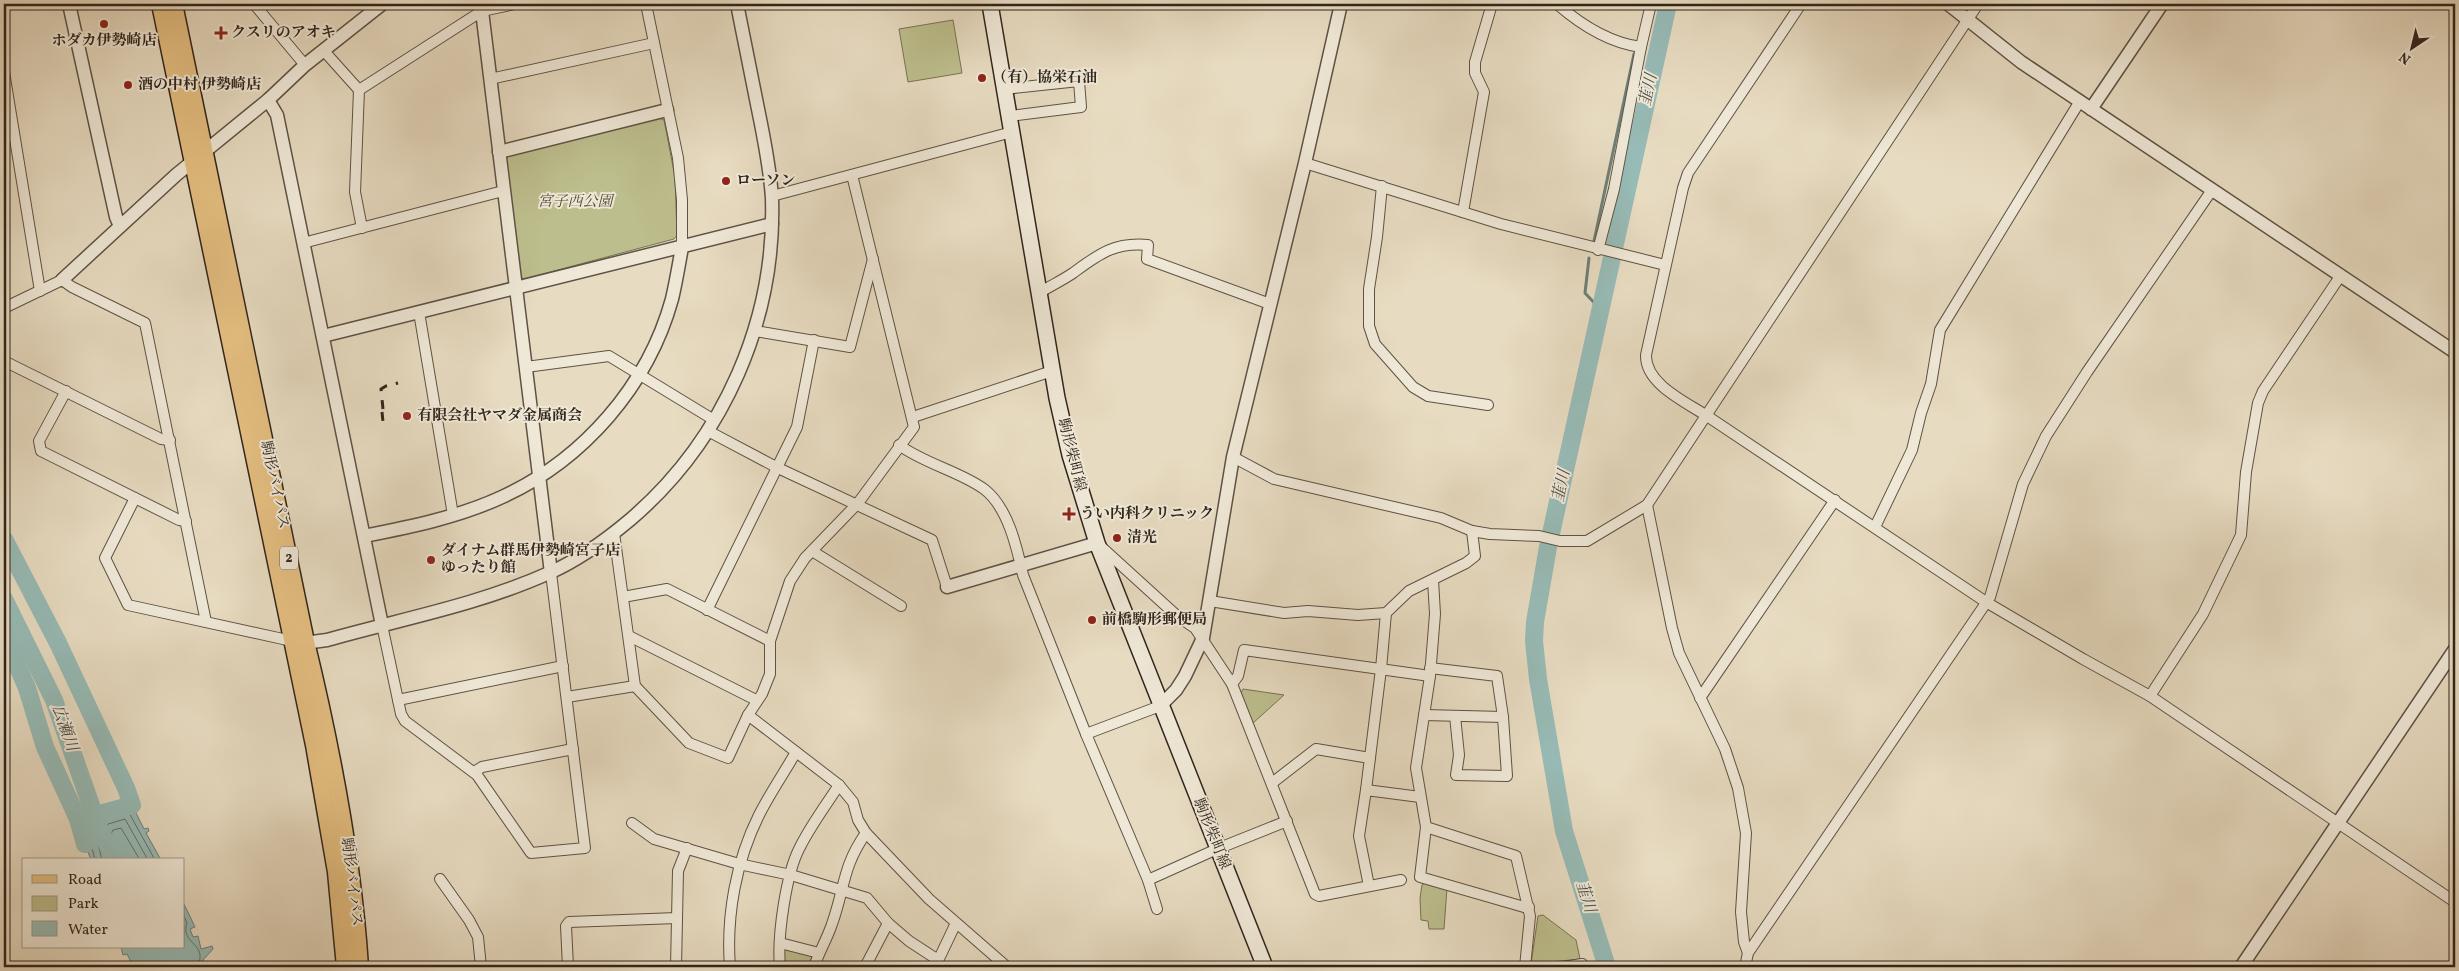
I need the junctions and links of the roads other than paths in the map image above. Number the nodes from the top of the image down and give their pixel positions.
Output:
1 (69, 4) edge
2 (160, 4) edge
3 (174, 4) edge
4 (254, 4) edge
5 (382, 4) edge
6 (515, 4) edge
7 (646, 4) edge
8 (736, 4) edge
9 (990, 4) edge
10 (1341, 4) edge
11 (1492, 4) edge
12 (1557, 4) edge
13 (1651, 4) edge
14 (1801, 4) edge
15 (1948, 4) edge
16 (1978, 4) edge
17 (2162, 4) edge
18 (480, 7) edge
19 (1967, 20) junction
20 (654, 43) junction
21 (1641, 47) junction
22 (324, 51) junction
23 (305, 65) junction
24 (4, 72) edge
25 (490, 79) junction
26 (1005, 89) junction
27 (359, 90) junction
28 (268, 100) junction
29 (2080, 101) junction
30 (2091, 109) junction
31 (667, 110) junction
32 (1010, 116) junction
33 (1012, 132) junction
34 (498, 152) junction
35 (199, 155) junction
36 (1304, 163) junction
37 (852, 175) junction
38 (1382, 186) junction
39 (2212, 190) junction
40 (503, 191) junction
41 (772, 196) junction
42 (1463, 212) junction
43 (772, 224) junction
44 (120, 226) junction
45 (362, 228) junction
46 (303, 243) junction
47 (682, 247) junction
48 (1601, 250) junction
49 (873, 258) junction
50 (1665, 265) junction
51 (2341, 275) junction
52 (62, 280) junction
53 (516, 287) junction
54 (40, 291) junction
55 (1039, 293) junction
56 (1270, 304) junction
57 (4, 308) edge
58 (419, 312) junction
59 (755, 331) junction
60 (323, 336) junction
61 (814, 340) junction
62 (2455, 352) edge
63 (4, 361) edge
64 (526, 367) junction
65 (1052, 371) junction
66 (639, 375) junction
67 (66, 391) junction
68 (1488, 405) dead end
69 (1707, 416) junction
70 (913, 417) junction
71 (711, 426) junction
72 (170, 440) junction
73 (899, 446) junction
74 (1233, 456) junction
75 (778, 468) junction
76 (539, 477) junction
77 (135, 498) junction
78 (1835, 500) junction
79 (858, 504) junction
80 (1647, 506) junction
81 (454, 515) junction
82 (186, 521) junction
83 (1875, 526) junction
84 (1472, 531) junction
85 (614, 533) junction
86 (364, 536) junction
87 (1096, 543) junction
88 (812, 551) junction
89 (1021, 566) junction
90 (551, 573) junction
91 (1433, 580) junction
92 (948, 587) joint
93 (623, 596) junction
94 (1210, 602) junction
95 (1986, 602) junction
96 (901, 606) dead end
97 (707, 610) junction
98 (1386, 613) junction
99 (206, 622) junction
100 (382, 625) junction
101 (629, 636) junction
102 (1203, 638) junction
103 (299, 641) junction
104 (770, 641) junction
105 (2455, 648) edge
106 (563, 666) junction
107 (1381, 669) junction
108 (1430, 672) junction
109 (1232, 684) junction
110 (635, 686) junction
111 (2150, 696) junction
112 (567, 697) junction
113 (1700, 698) junction
114 (398, 700) junction
115 (756, 700) junction
116 (1160, 706) junction
117 (748, 715) junction
118 (1424, 715) junction
119 (1455, 716) junction
120 (1503, 718) junction
121 (1086, 734) junction
122 (573, 749) junction
123 (796, 752) junction
124 (1370, 758) junction
125 (474, 772) junction
126 (1272, 783) junction
127 (838, 784) junction
128 (1366, 790) junction
129 (1420, 797) junction
130 (1287, 821) junction
131 (632, 823) dead end
132 (2338, 824) junction
133 (1426, 826) junction
134 (866, 833) junction
135 (688, 848) junction
136 (1217, 849) junction
137 (739, 864) junction
138 (791, 875) junction
139 (440, 879) dead end
140 (1148, 880) junction
141 (1401, 880) dead end
142 (1369, 886) junction
143 (841, 889) junction
144 (2455, 902) edge
145 (1529, 907) junction
146 (1157, 909) dead end
147 (677, 918) junction
148 (888, 923) junction
149 (956, 923) junction
150 (780, 943) junction
151 (819, 952) junction
152 (1748, 953) junction
153 (937, 964) edge
154 (345, 967) edge
155 (360, 967) edge
156 (481, 967) edge
157 (568, 967) edge
158 (676, 967) edge
159 (730, 967) edge
160 (780, 967) edge
161 (814, 967) edge
162 (865, 967) edge
163 (1008, 967) edge
164 (1265, 967) edge
165 (1524, 967) edge
166 (1563, 967) edge
167 (1583, 967) edge
168 (1745, 967) edge
169 (2241, 967) edge

1 - 44 street
2 - 35 main road, 駒形バイパス / 2
3 - 35 main road, 駒形バイパス / 2
4 - 23 street
5 - 22 street
6 - 18 street
7 - 20 street
8 - 41 street
9 - 26 main road, 駒形柴町線
10 - 36 street
11 - 42 street
12 - 21 street
13 - 21 street
14 - 50 street
15 - 19 street
16 - 19 street
17 - 30 street
18 - 25 street
18 - 27 street
19 - 29 street
19 - 69 street
20 - 25 street
20 - 31 street
21 - 48 street
22 - 23 street
22 - 27 street
23 - 28 street
24 - 54 street
25 - 34 street
26 - 32 main road, 駒形柴町線
26 - 32 street
27 - 45 street
28 - 35 street
28 - 46 street
29 - 30 street
29 - 83 street
30 - 39 street
31 - 34 street
31 - 47 street
32 - 33 main road, 駒形柴町線
33 - 37 street
33 - 55 main road, 駒形柴町線
34 - 40 street
35 - 44 street
35 - 103 main road, 駒形バイパス / 2
36 - 38 street
36 - 56 street
37 - 41 street
37 - 49 street
38 - 42 street
38 - 68 street
39 - 51 street
39 - 95 street
40 - 45 street
40 - 53 street
41 - 43 street
42 - 48 street
43 - 47 street
43 - 59 street
44 - 52 street
45 - 46 street
46 - 60 street
47 - 53 street
47 - 66 street
48 - 50 street
49 - 61 street
49 - 70 street
50 - 69 street
51 - 62 street
51 - 111 street
52 - 54 street
52 - 72 street
53 - 58 street
53 - 64 street
54 - 57 street
55 - 56 street
55 - 65 main road, 駒形柴町線
56 - 74 street
58 - 60 street
58 - 81 street
59 - 61 street
59 - 71 street
60 - 86 street
61 - 75 street
63 - 67 street
64 - 66 street
64 - 76 street
65 - 70 street
65 - 87 main road, 駒形柴町線
66 - 71 street
66 - 76 street
67 - 72 street
67 - 77 street
69 - 78 street
69 - 80 street
70 - 73 street
71 - 75 street
71 - 85 street
72 - 82 street
73 - 79 street
73 - 89 street
74 - 84 street
74 - 94 street
75 - 79 street
75 - 97 street
76 - 81 street
76 - 90 street
77 - 82 street
77 - 99 street
78 - 83 street
78 - 113 street
79 - 88 street
79 - 92 street
80 - 84 street
80 - 113 street
81 - 86 street
82 - 99 street
83 - 95 street
84 - 91 street
85 - 90 street
85 - 93 street
86 - 100 street
87 - 89 street
87 - 102 street
87 - 116 main road, 駒形柴町線
88 - 96 street
88 - 104 street
89 - 92 street
89 - 121 street
90 - 100 street
90 - 106 street
91 - 98 street
91 - 108 street
93 - 97 street
93 - 101 street
94 - 98 street
94 - 102 street
95 - 111 street
95 - 152 street
97 - 104 street
98 - 107 street
99 - 103 street
100 - 103 street
100 - 114 street
101 - 110 street
101 - 115 street
102 - 109 street
102 - 116 street
103 - 154 main road, 駒形バイパス / 2
103 - 155 main road, 駒形バイパス / 2
104 - 115 street
105 - 132 street
106 - 112 street
106 - 114 street
107 - 108 street
107 - 109 street
107 - 124 street
108 - 118 street
108 - 120 street
109 - 126 street
110 - 112 street
110 - 117 street
111 - 132 street
112 - 122 street
113 - 152 street
114 - 125 street
115 - 117 street
116 - 121 street
116 - 136 main road, 駒形柴町線
117 - 123 street
118 - 119 street
118 - 129 street
119 - 120 street
119 - 120 street
121 - 140 street
122 - 125 street
122 - 125 street
123 - 127 street
123 - 137 street
124 - 126 street
124 - 128 street
126 - 130 street
127 - 134 street
127 - 138 street
128 - 129 street
128 - 142 street
129 - 133 street
130 - 136 street
130 - 142 street
131 - 135 street
132 - 144 street
132 - 169 street
133 - 145 street
133 - 145 street
134 - 143 street
134 - 149 street
135 - 137 street
135 - 147 street
136 - 140 street
136 - 164 main road, 駒形柴町線
137 - 138 street
137 - 159 street
138 - 143 street
138 - 150 street
139 - 156 street
140 - 146 street
141 - 142 street
143 - 148 street
143 - 151 street
145 - 165 street
147 - 157 street
147 - 158 street
148 - 153 street
148 - 162 street
149 - 153 street
149 - 163 street
150 - 151 street
150 - 160 street
151 - 161 street
152 - 168 street
166 - 167 street

